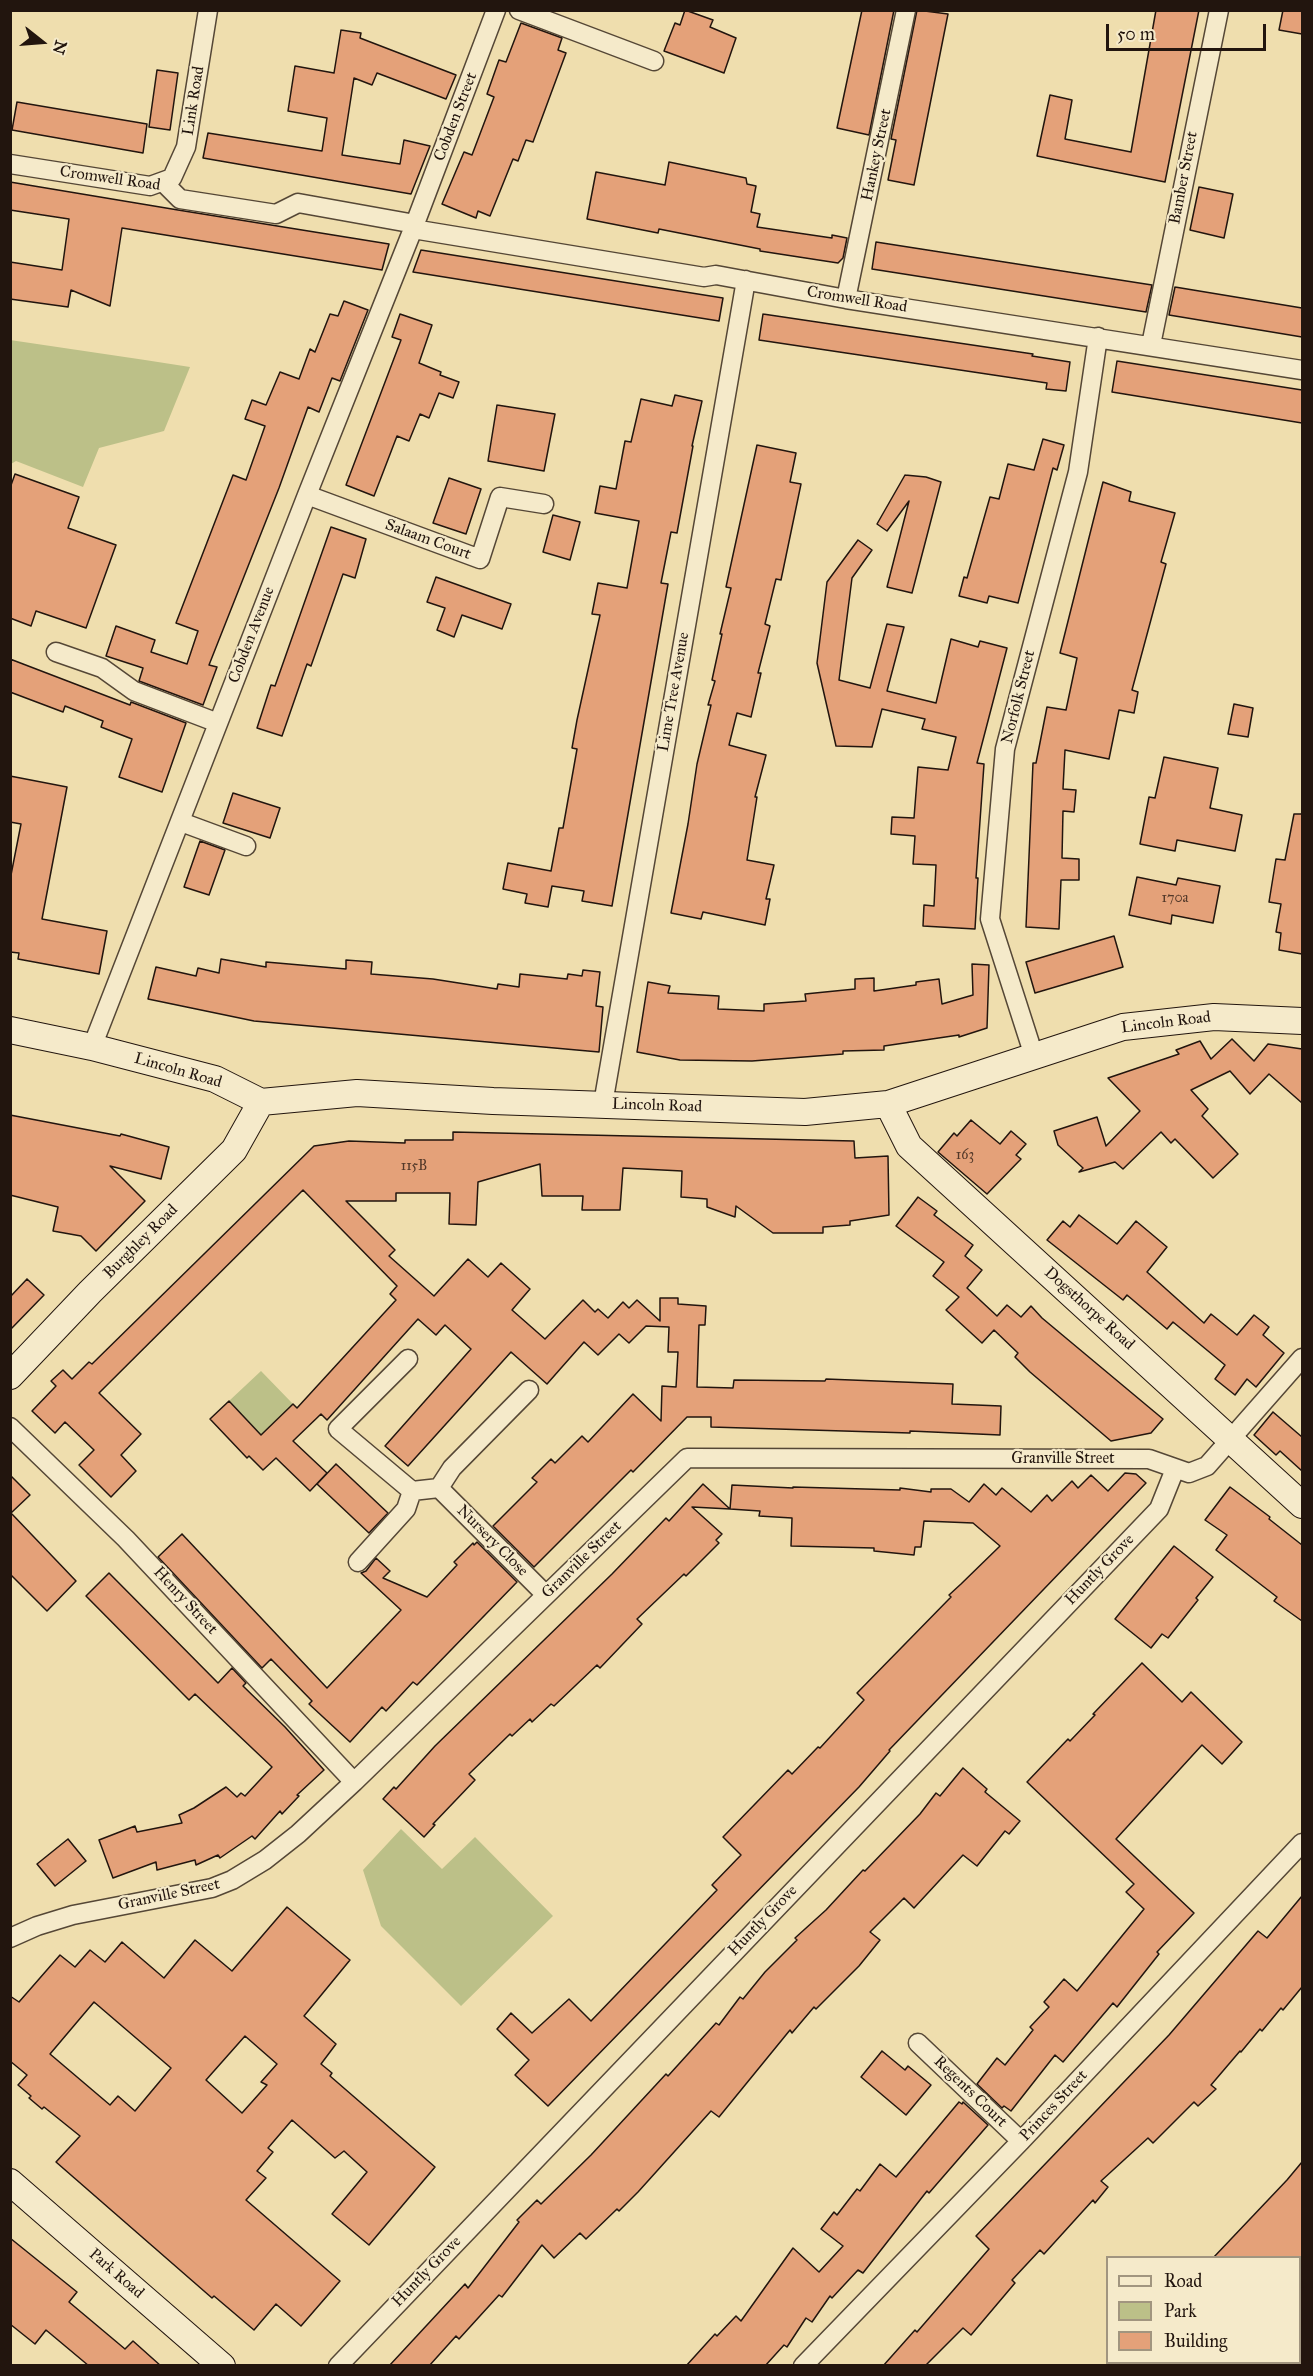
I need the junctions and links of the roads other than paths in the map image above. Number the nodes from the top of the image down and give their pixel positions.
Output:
1 (208, 10) edge
2 (496, 10) edge
3 (519, 10) edge
4 (906, 10) edge
5 (1219, 10) edge
6 (654, 61) dead end
7 (10, 164) edge
8 (163, 182) junction
9 (414, 226) junction
10 (746, 280) junction
11 (846, 299) junction
12 (1098, 337) junction
13 (1151, 345) junction
14 (1302, 370) edge
15 (307, 495) junction
16 (544, 504) dead end
17 (56, 651) dead end
18 (218, 723) junction
19 (181, 822) junction
20 (246, 846) dead end
21 (1302, 1021) edge
22 (10, 1030) edge
23 (92, 1047) junction
24 (1034, 1056) junction
25 (261, 1102) junction
26 (603, 1104) junction
27 (888, 1104) junction
28 (1302, 1358) edge
29 (408, 1359) dead end
30 (10, 1376) edge
31 (529, 1390) dead end
32 (10, 1427) edge
33 (1232, 1440) junction
34 (1175, 1469) junction
35 (439, 1488) junction
36 (412, 1491) junction
37 (1302, 1504) edge
38 (358, 1562) dead end
39 (546, 1595) junction
40 (354, 1782) junction
41 (1302, 1844) edge
42 (10, 1938) edge
43 (918, 2043) dead end
44 (1021, 2141) junction
45 (10, 2182) edge
46 (222, 2366) edge
47 (338, 2366) edge
48 (803, 2366) edge

1 - 8 street, Link Road
2 - 9 street, Cobden Street
3 - 6 street
4 - 11 street, Hankey Street
5 - 13 street, Bamber Street
7 - 8 street, Cromwell Road
8 - 9 street, Cromwell Road
9 - 10 street, Cromwell Road
9 - 15 street, Cobden Avenue
10 - 11 street, Cromwell Road
10 - 26 street, Lime Tree Avenue
11 - 12 street, Cromwell Road
12 - 13 street, Cromwell Road
12 - 24 street, Norfolk Street
13 - 14 street, Cromwell Road
15 - 16 street, Salaam Court
15 - 18 street, Cobden Avenue
17 - 18 street
18 - 19 street, Cobden Avenue
19 - 20 street
19 - 23 street, Cobden Avenue
21 - 24 street, Lincoln Road
22 - 23 street, Lincoln Road
23 - 25 street, Lincoln Road
24 - 27 street, Lincoln Road
25 - 26 street, Lincoln Road
25 - 30 street, Burghley Road
26 - 27 street, Lincoln Road
27 - 33 street, Dogsthorpe Road
28 - 33 street, Granville Street
29 - 36 street
31 - 35 street
32 - 40 street, Henry Street
33 - 34 street, Granville Street
33 - 37 street, Dogsthorpe Road
34 - 39 street, Granville Street
34 - 47 street, Huntly Grove
35 - 36 street
35 - 39 street, Nursery Close
36 - 38 street
39 - 40 street, Granville Street
40 - 42 street, Granville Street
41 - 44 street, Princes Street
43 - 44 street, Regents Court
44 - 48 street, Princes Street
45 - 46 street, Park Road

